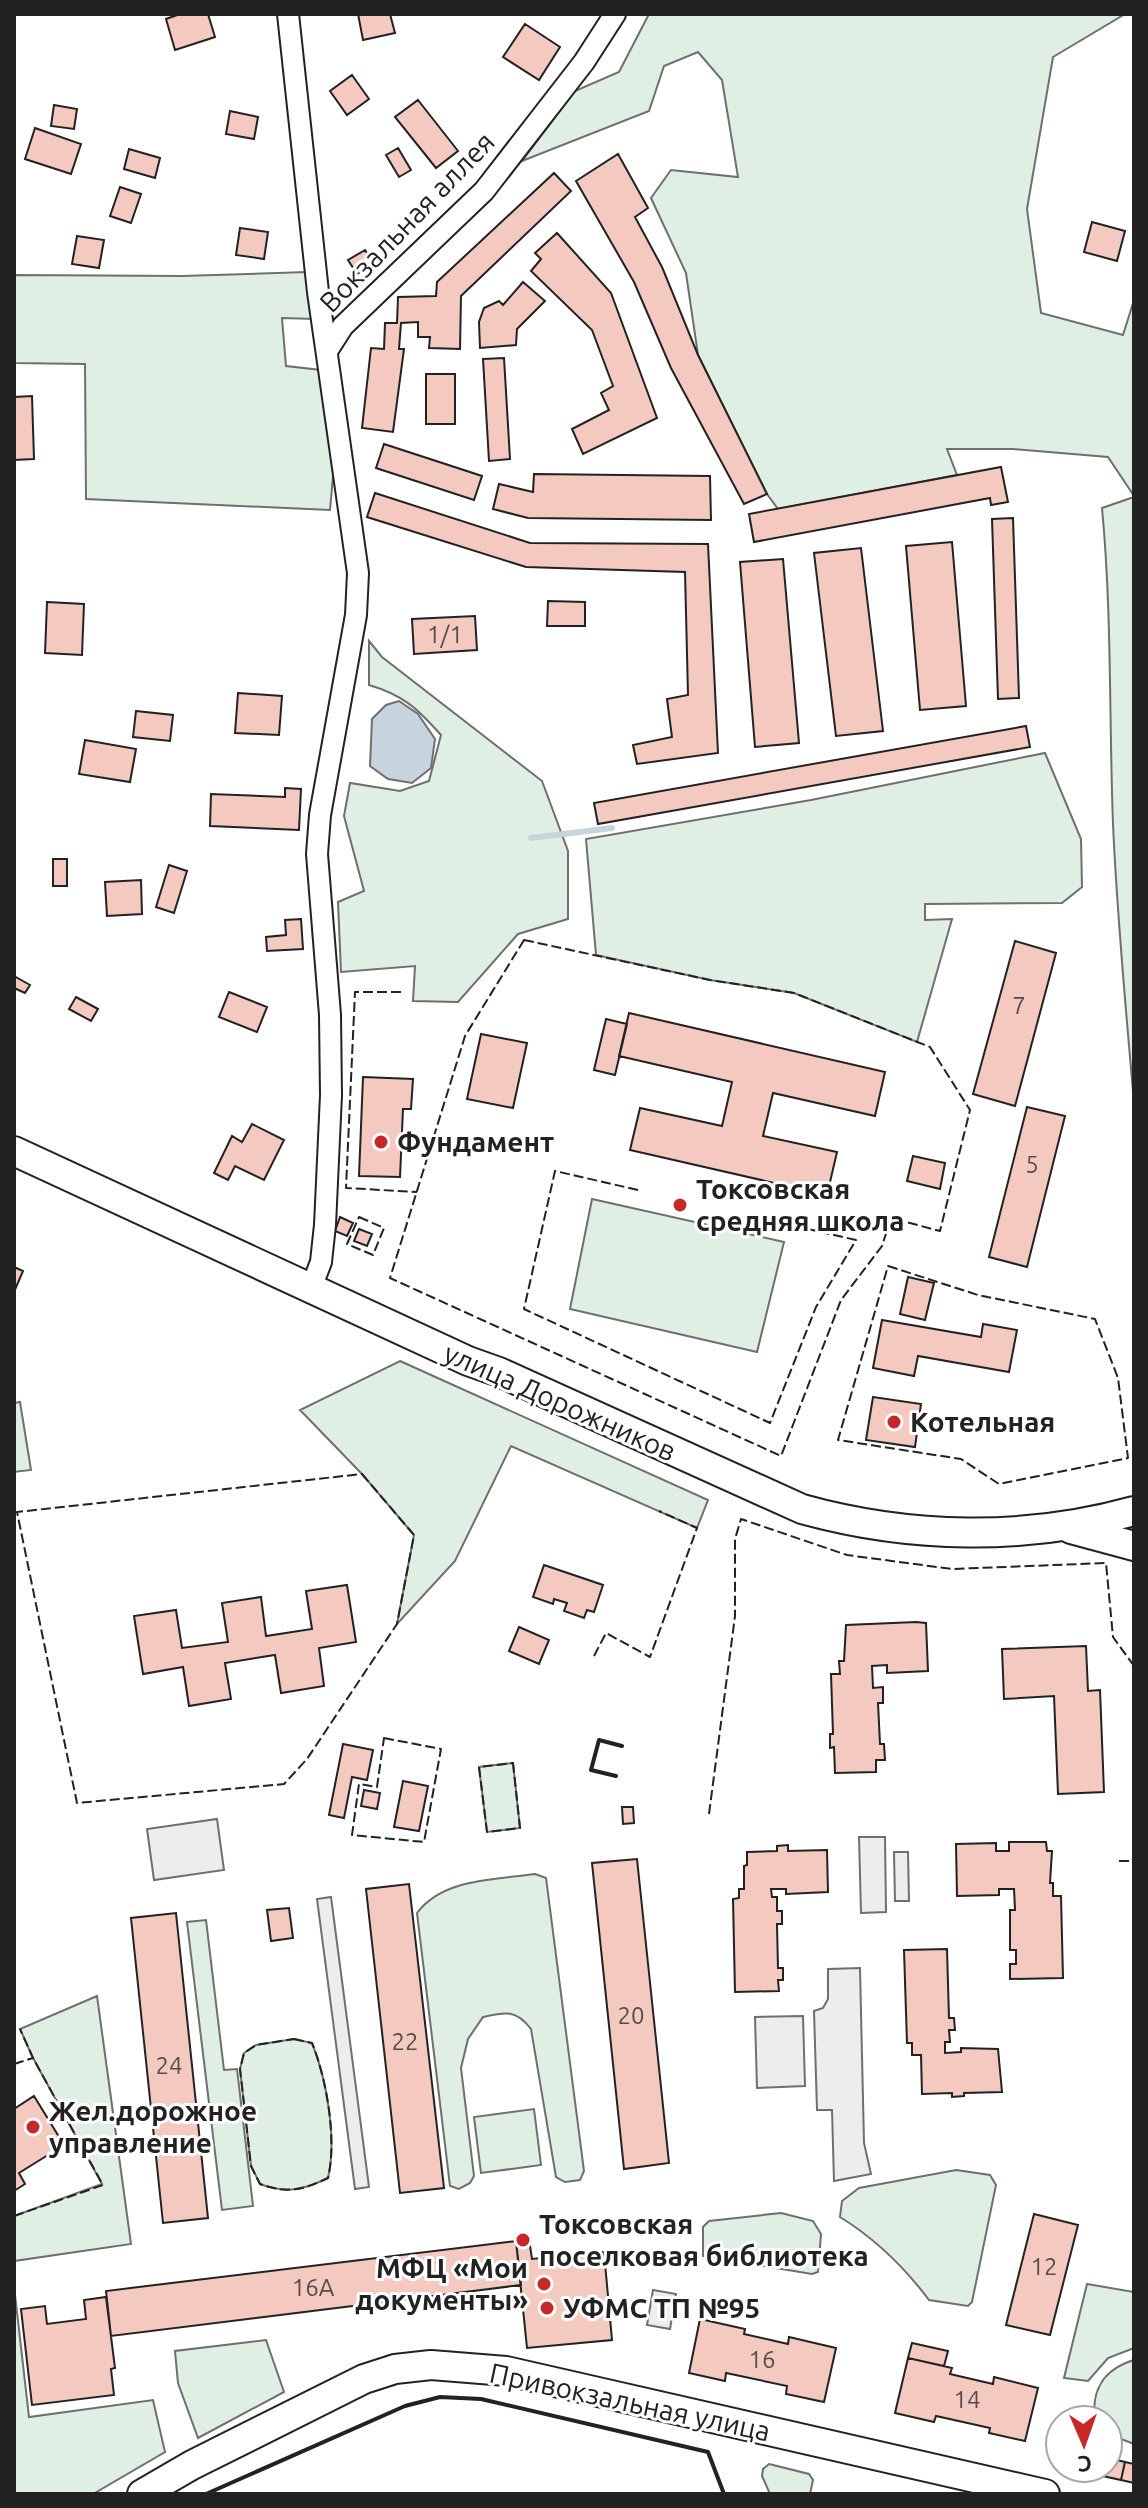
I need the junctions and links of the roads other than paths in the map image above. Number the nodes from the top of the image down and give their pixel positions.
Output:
1 (288, 14) edge
2 (615, 14) edge
3 (327, 351) junction
4 (14, 1151) edge
5 (311, 1288) junction
6 (1134, 1511) edge
7 (1063, 1527) junction
8 (1134, 1546) edge
9 (142, 2494) edge
10 (1045, 2494) edge

1 - 3 street, Вокзальная аллея
2 - 3 street, Вокзальная аллея
3 - 5 street
4 - 5 main road, улица Дорожников
5 - 7 main road, улица Дорожников
6 - 7 main road, улица Дорожников
7 - 8 main road
9 - 10 main road, Привокзальная улица

